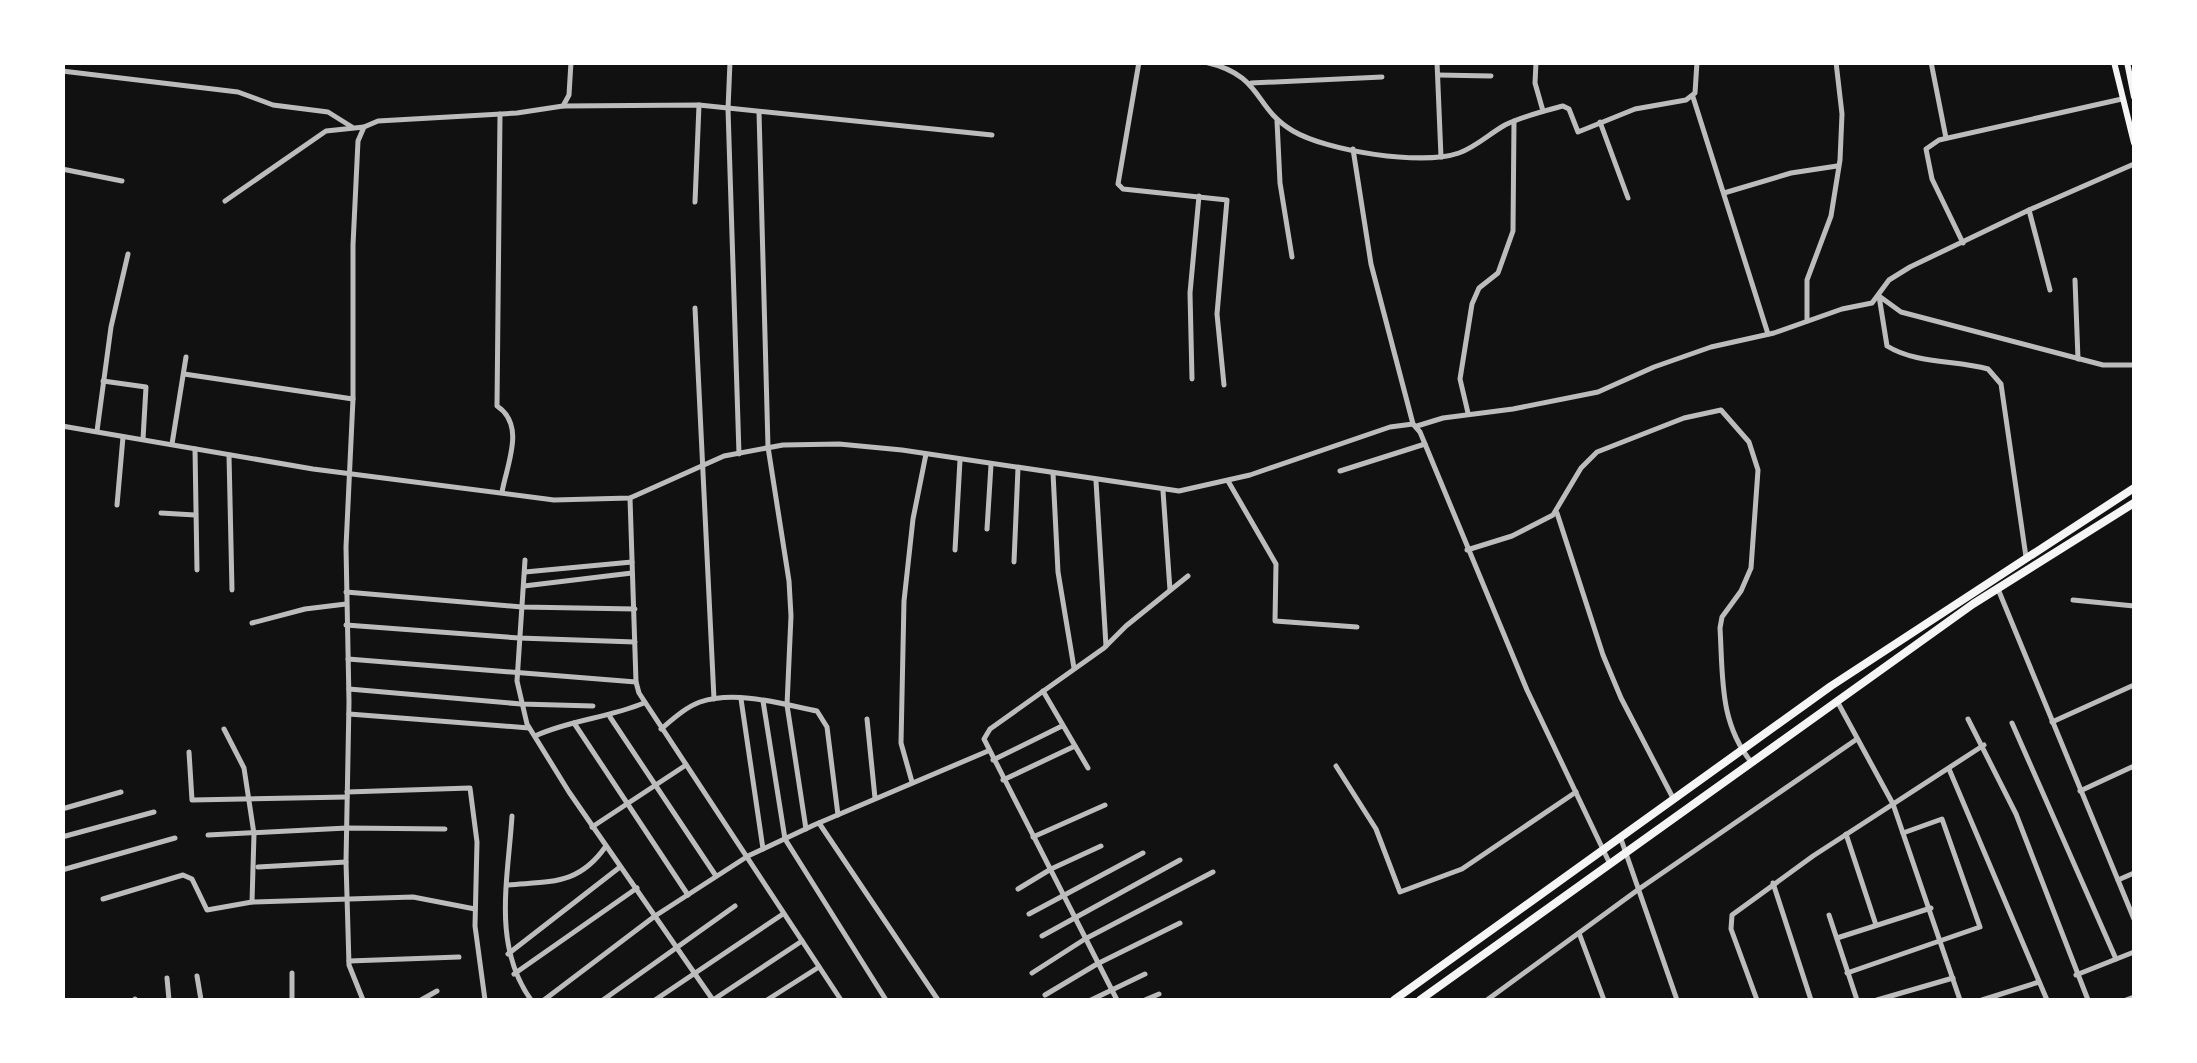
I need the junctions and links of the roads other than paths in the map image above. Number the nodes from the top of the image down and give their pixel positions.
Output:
1 (571, 62) edge
2 (730, 62) edge
3 (1139, 62) edge
4 (1205, 62) edge
5 (1437, 62) edge
6 (1536, 62) edge
7 (1697, 62) edge
8 (1836, 62) edge
9 (1931, 62) edge
10 (2114, 62) edge
11 (2127, 62) edge
12 (1222, 64) edge
13 (62, 72) edge
14 (1438, 75) junction
15 (1491, 76) dead end
16 (1382, 77) dead end
17 (1251, 84) junction
18 (2134, 96) edge
19 (1692, 97) junction
20 (2122, 99) junction
21 (563, 106) junction
22 (699, 106) junction
23 (728, 109) junction
24 (1543, 111) junction
25 (759, 112) junction
26 (500, 114) junction
27 (1277, 120) junction
28 (1514, 121) junction
29 (1600, 122) junction
30 (352, 127) junction
31 (364, 127) junction
32 (992, 135) dead end
33 (1946, 138) junction
34 (2134, 144) edge
35 (1353, 148) junction
36 (1441, 157) junction
37 (2134, 164) edge
38 (1838, 166) junction
39 (62, 169) edge
40 (122, 181) dead end
41 (1724, 193) junction
42 (1199, 196) junction
43 (1628, 198) dead end
44 (224, 202) dead end
45 (695, 202) dead end
46 (2029, 210) junction
47 (1962, 243) junction
48 (128, 254) dead end
49 (1292, 257) dead end
50 (2076, 280) dead end
51 (2050, 290) dead end
52 (1878, 296) junction
53 (695, 308) dead end
54 (1807, 320) junction
55 (1768, 334) junction
56 (186, 356) dead end
57 (2078, 358) junction
58 (2134, 365) edge
59 (184, 374) junction
60 (1192, 379) dead end
61 (104, 381) junction
62 (1224, 385) dead end
63 (354, 399) junction
64 (1468, 415) junction
65 (1415, 425) junction
66 (62, 426) edge
67 (97, 432) junction
68 (123, 437) junction
69 (143, 439) junction
70 (172, 444) junction
71 (1425, 444) junction
72 (768, 448) junction
73 (194, 449) junction
74 (740, 454) junction
75 (926, 454) junction
76 (229, 455) junction
77 (960, 460) junction
78 (701, 464) junction
79 (991, 465) junction
80 (1018, 468) junction
81 (1340, 471) dead end
82 (351, 473) junction
83 (1053, 474) junction
84 (1096, 481) junction
85 (1228, 481) junction
86 (2134, 488) edge
87 (1163, 490) junction
88 (502, 492) junction
89 (630, 498) junction
90 (2134, 503) edge
91 (117, 504) dead end
92 (1556, 510) junction
93 (161, 513) dead end
94 (196, 515) junction
95 (987, 529) dead end
96 (956, 550) dead end
97 (1467, 550) junction
98 (2026, 557) junction
99 (525, 560) dead end
100 (632, 562) junction
101 (1014, 562) dead end
102 (197, 570) dead end
103 (524, 572) junction
104 (632, 574) junction
105 (1188, 576) dead end
106 (524, 586) junction
107 (1998, 588) junction
108 (232, 590) dead end
109 (1170, 590) junction
110 (346, 592) junction
111 (2073, 600) dead end
112 (346, 604) junction
113 (2134, 606) edge
114 (522, 607) junction
115 (635, 609) junction
116 (252, 623) dead end
117 (346, 624) junction
118 (1357, 627) dead end
119 (519, 638) junction
120 (635, 642) junction
121 (1106, 646) junction
122 (348, 658) junction
123 (1074, 668) junction
124 (517, 671) junction
125 (636, 682) junction
126 (2134, 685) edge
127 (349, 689) junction
128 (1042, 691) junction
129 (714, 699) junction
130 (741, 699) junction
131 (763, 701) junction
132 (1837, 701) junction
133 (644, 702) junction
134 (521, 704) junction
135 (787, 705) junction
136 (593, 706) dead end
137 (349, 714) junction
138 (610, 717) junction
139 (867, 719) dead end
140 (1968, 719) dead end
141 (2052, 722) junction
142 (574, 723) junction
143 (2012, 723) dead end
144 (1063, 725) junction
145 (530, 728) junction
146 (661, 729) junction
147 (224, 730) dead end
148 (535, 736) junction
149 (1857, 739) junction
150 (1076, 746) junction
151 (1984, 746) junction
152 (988, 751) junction
153 (1742, 751) junction
154 (188, 752) dead end
155 (992, 760) junction
156 (1752, 763) junction
157 (686, 764) junction
158 (1336, 766) dead end
159 (2134, 766) edge
160 (1088, 768) dead end
161 (1948, 768) junction
162 (1003, 780) junction
163 (912, 782) junction
164 (656, 786) junction
165 (2080, 791) junction
166 (120, 792) dead end
167 (1576, 792) junction
168 (348, 794) junction
169 (248, 798) junction
170 (876, 798) junction
171 (1674, 800) junction
172 (1892, 804) junction
173 (628, 805) junction
174 (1105, 805) dead end
175 (62, 809) edge
176 (154, 812) dead end
177 (838, 815) junction
178 (512, 816) dead end
179 (819, 823) junction
180 (592, 827) junction
181 (347, 828) junction
182 (445, 829) dead end
183 (806, 829) junction
184 (1903, 833) junction
185 (254, 834) junction
186 (1846, 834) junction
187 (208, 835) dead end
188 (1034, 836) junction
189 (62, 837) edge
190 (175, 838) dead end
191 (785, 839) junction
192 (1621, 839) junction
193 (606, 846) junction
194 (1101, 846) dead end
195 (763, 849) junction
196 (1604, 850) junction
197 (1626, 851) junction
198 (1143, 853) dead end
199 (748, 856) junction
200 (1180, 860) dead end
201 (346, 862) junction
202 (1609, 862) junction
203 (621, 867) junction
204 (258, 868) dead end
205 (1051, 869) junction
206 (62, 870) edge
207 (1213, 872) dead end
208 (2134, 874) edge
209 (716, 876) junction
210 (2118, 880) junction
211 (1774, 883) junction
212 (507, 884) junction
213 (636, 888) junction
214 (1018, 889) dead end
215 (1639, 889) junction
216 (1063, 894) junction
217 (688, 895) junction
218 (103, 899) dead end
219 (346, 899) junction
220 (252, 902) junction
221 (735, 906) dead end
222 (475, 908) junction
223 (1930, 908) junction
224 (783, 914) junction
225 (1029, 914) dead end
226 (1829, 915) dead end
227 (655, 916) junction
228 (2134, 917) edge
229 (1074, 918) junction
230 (1180, 923) dead end
231 (1876, 925) junction
232 (1579, 933) junction
233 (1042, 936) dead end
234 (1837, 938) junction
235 (1085, 939) junction
236 (802, 941) junction
237 (1941, 941) junction
238 (676, 946) junction
239 (2134, 952) edge
240 (508, 954) junction
241 (458, 957) dead end
242 (2116, 960) junction
243 (349, 961) junction
244 (1098, 964) junction
245 (819, 967) junction
246 (694, 972) junction
247 (1032, 972) dead end
248 (1847, 972) junction
249 (292, 973) dead end
250 (514, 974) junction
251 (1145, 974) dead end
252 (2076, 975) junction
253 (197, 976) dead end
254 (167, 978) dead end
255 (1952, 978) junction
256 (2039, 982) junction
257 (1111, 989) junction
258 (436, 992) dead end
259 (1159, 994) dead end
260 (1045, 995) dead end
261 (2134, 997) edge
262 (169, 1000) edge
263 (201, 1000) edge
264 (292, 1000) edge
265 (364, 1000) edge
266 (421, 1000) edge
267 (485, 1000) edge
268 (531, 1000) edge
269 (544, 1000) edge
270 (604, 1000) edge
271 (655, 1000) edge
272 (713, 1000) edge
273 (767, 1000) edge
274 (841, 1000) edge
275 (886, 1000) edge
276 (938, 1000) edge
277 (1090, 1000) edge
278 (1116, 1000) edge
279 (1145, 1000) edge
280 (1394, 1000) edge
281 (1420, 1000) edge
282 (1487, 1000) edge
283 (1604, 1000) edge
284 (1676, 1000) edge
285 (1757, 1000) edge
286 (1811, 1000) edge
287 (1857, 1000) edge
288 (1878, 1000) edge
289 (1960, 1000) edge
290 (1982, 1000) edge
291 (2048, 1000) edge
292 (2088, 1000) edge
293 (2126, 1000) edge

1 - 21 street
2 - 23 street
3 - 42 street
4 - 12 street
5 - 14 street
6 - 24 street
7 - 19 street
8 - 38 street
9 - 33 street
10 - 20 main road
11 - 18 main road
12 - 17 street
13 - 30 street
14 - 15 street
14 - 36 street
16 - 17 street
17 - 27 street
19 - 29 street
19 - 41 street
20 - 33 street
20 - 34 main road
21 - 22 street
21 - 26 street
22 - 23 street
22 - 45 street
23 - 25 street
23 - 74 street
24 - 28 street
24 - 29 street
25 - 32 street
25 - 72 street
26 - 31 street
26 - 88 street
27 - 35 street
27 - 49 street
28 - 36 street
28 - 64 street
29 - 43 street
30 - 31 street
30 - 44 street
31 - 63 street
33 - 47 street
35 - 36 street
35 - 65 street
37 - 46 street
38 - 41 street
38 - 54 street
39 - 40 street
41 - 55 street
42 - 60 street
42 - 62 street
46 - 47 street
46 - 51 street
47 - 52 street
48 - 61 street
50 - 57 street
52 - 54 street
52 - 57 street
52 - 98 street
53 - 78 street
54 - 55 street
55 - 64 street
56 - 59 street
57 - 58 street
59 - 63 street
59 - 70 street
61 - 67 street
61 - 69 street
63 - 82 street
64 - 65 street
65 - 71 street
65 - 85 street
66 - 67 street
67 - 68 street
68 - 69 street
68 - 91 street
69 - 70 street
70 - 73 street
71 - 81 street
71 - 97 street
72 - 74 street
72 - 75 street
72 - 135 street
73 - 76 street
73 - 94 street
74 - 78 street
75 - 77 street
75 - 163 street
76 - 82 street
76 - 108 street
77 - 79 street
77 - 96 street
78 - 89 street
78 - 129 street
79 - 80 street
79 - 95 street
80 - 83 street
80 - 101 street
82 - 88 street
82 - 110 street
83 - 84 street
83 - 123 street
84 - 87 street
84 - 121 street
85 - 87 street
85 - 118 street
86 - 98 highway
87 - 109 street
88 - 89 street
89 - 100 street
90 - 107 highway
92 - 97 street
92 - 153 street
92 - 171 street
93 - 94 street
94 - 102 street
97 - 167 street
98 - 153 highway
99 - 103 street
100 - 103 street
100 - 104 street
103 - 106 street
104 - 106 street
104 - 115 street
105 - 109 street
106 - 114 street
107 - 132 highway
107 - 141 street
109 - 121 street
110 - 112 street
110 - 114 street
111 - 113 street
112 - 116 street
112 - 117 street
114 - 115 street
114 - 119 street
115 - 120 street
117 - 119 street
117 - 122 street
119 - 120 street
119 - 124 street
120 - 125 street
121 - 123 street
122 - 124 street
122 - 127 street
123 - 128 street
124 - 125 street
124 - 134 street
125 - 133 street
126 - 141 street
127 - 134 street
127 - 137 street
128 - 144 street
128 - 152 street
129 - 130 street
129 - 146 street
130 - 131 street
130 - 195 street
131 - 135 street
131 - 191 street
132 - 149 street
132 - 156 highway
133 - 138 street
133 - 146 street
134 - 136 street
134 - 145 street
135 - 177 street
135 - 183 street
137 - 145 street
137 - 168 street
138 - 142 street
138 - 164 street
139 - 170 street
140 - 151 street
141 - 165 street
142 - 148 street
142 - 173 street
143 - 242 street
144 - 150 street
144 - 155 street
145 - 148 street
146 - 157 street
147 - 169 street
148 - 180 street
149 - 172 street
149 - 215 street
150 - 160 street
150 - 162 street
151 - 161 street
151 - 252 street
152 - 155 street
152 - 163 street
153 - 156 street
153 - 171 highway
154 - 169 street
155 - 162 street
156 - 197 highway
157 - 164 street
157 - 199 street
158 - 167 street
159 - 165 street
161 - 172 street
161 - 256 street
162 - 188 street
163 - 170 street
164 - 173 street
164 - 209 street
165 - 210 street
166 - 175 street
167 - 196 street
168 - 169 street
168 - 181 street
168 - 222 street
169 - 185 street
170 - 177 street
171 - 192 highway
172 - 184 street
172 - 186 street
173 - 180 street
173 - 217 street
174 - 188 street
176 - 189 street
177 - 179 street
178 - 212 street
179 - 183 street
179 - 276 street
180 - 193 street
181 - 182 street
181 - 185 street
181 - 201 street
183 - 191 street
184 - 223 street
184 - 237 street
185 - 187 street
185 - 220 street
186 - 211 street
186 - 231 street
188 - 205 street
190 - 206 street
191 - 195 street
191 - 275 street
192 - 196 highway
192 - 197 street
193 - 203 street
193 - 212 street
194 - 205 street
195 - 199 street
196 - 202 street
196 - 280 highway
197 - 202 highway
197 - 215 street
198 - 216 street
199 - 209 street
199 - 224 street
200 - 229 street
201 - 204 street
201 - 219 street
202 - 281 highway
203 - 213 street
203 - 240 street
205 - 214 street
205 - 216 street
207 - 235 street
208 - 210 street
209 - 217 street
210 - 228 street
211 - 285 street
211 - 286 street
212 - 240 street
213 - 227 street
213 - 250 street
215 - 232 street
215 - 284 street
216 - 225 street
216 - 229 street
217 - 227 street
218 - 220 street
219 - 220 street
219 - 222 street
219 - 243 street
221 - 238 street
222 - 267 street
223 - 231 street
223 - 237 street
224 - 236 street
224 - 246 street
226 - 234 street
227 - 238 street
227 - 269 street
229 - 233 street
229 - 235 street
230 - 244 street
231 - 234 street
232 - 282 street
232 - 283 street
234 - 248 street
235 - 244 street
235 - 247 street
236 - 245 street
236 - 272 street
237 - 248 street
237 - 255 street
238 - 246 street
238 - 270 street
239 - 242 street
240 - 250 street
241 - 243 street
242 - 252 street
243 - 265 street
244 - 257 street
244 - 260 street
245 - 273 street
245 - 274 street
246 - 271 street
246 - 272 street
248 - 287 street
249 - 264 street
250 - 268 street
251 - 257 street
252 - 292 street
253 - 263 street
254 - 262 street
255 - 288 street
255 - 289 street
256 - 290 street
256 - 291 street
257 - 277 street
257 - 278 street
258 - 266 street
259 - 279 street
261 - 293 street

